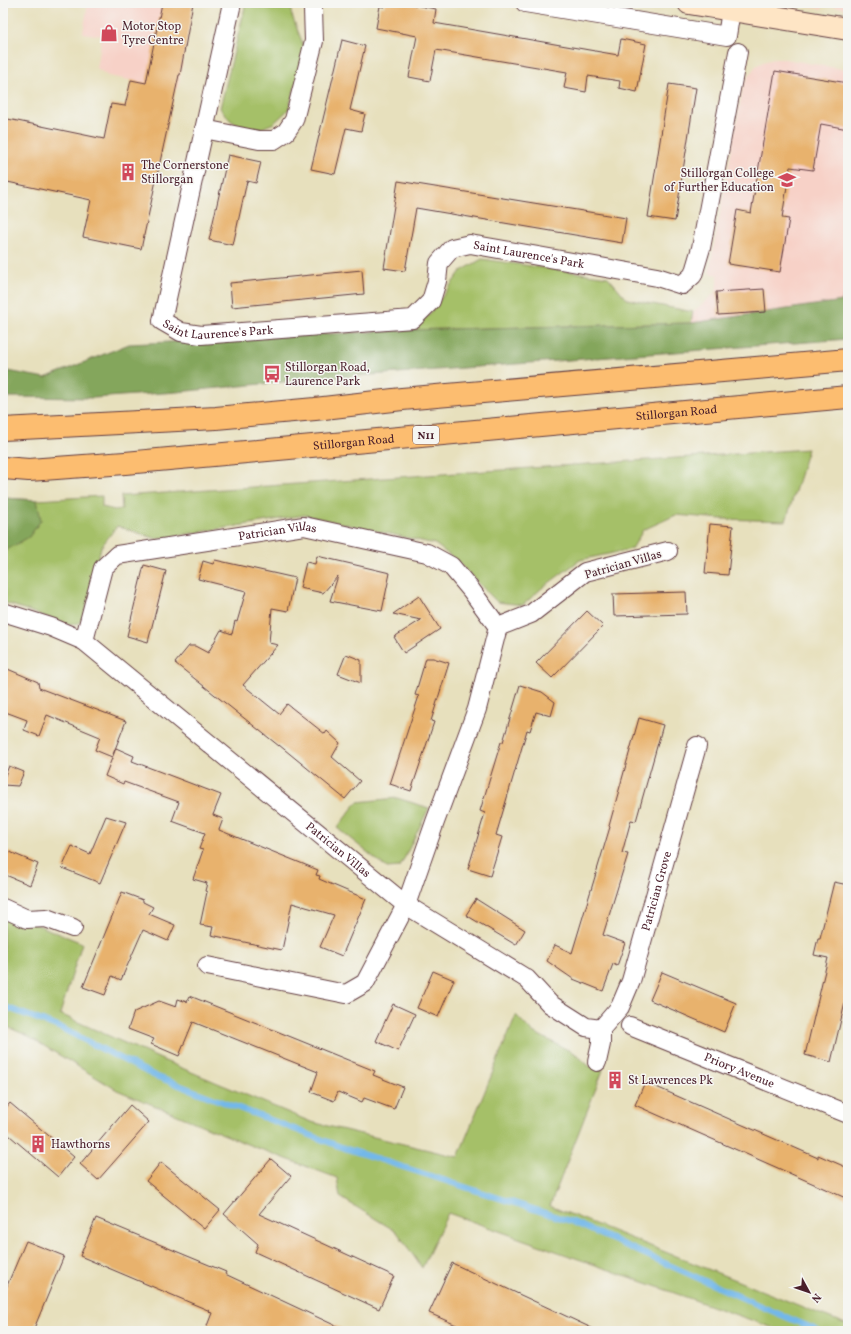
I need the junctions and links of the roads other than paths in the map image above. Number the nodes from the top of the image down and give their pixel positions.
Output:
1 (232, 3) edge
2 (525, 3) edge
3 (689, 3) edge
4 (313, 9) dead end
5 (731, 10) junction
6 (848, 29) edge
7 (738, 52) dead end
8 (204, 129) junction
9 (848, 360) edge
10 (848, 397) edge
11 (3, 430) edge
12 (3, 468) edge
13 (668, 551) dead end
14 (3, 612) edge
15 (498, 627) junction
16 (84, 641) junction
17 (697, 746) dead end
18 (406, 905) junction
19 (3, 908) edge
20 (73, 928) dead end
21 (207, 966) dead end
22 (630, 1026) dead end
23 (601, 1029) junction
24 (597, 1062) dead end
25 (848, 1114) edge

1 - 8 street, Saint Laurence's Park
2 - 5 street
3 - 5 street
4 - 8 street
5 - 6 street
7 - 8 street, Saint Laurence's Park
9 - 11 highway
10 - 12 highway, Stillorgan Road / N11
13 - 15 street, Patrician Villas
14 - 16 street, Patrician Villas
15 - 16 street, Patrician Villas
15 - 18 street
16 - 18 street, Patrician Villas
17 - 23 street, Patrician Grove
18 - 21 street
18 - 23 street, Patrician Villas
19 - 20 street
22 - 25 street, Priory Avenue
23 - 24 street

